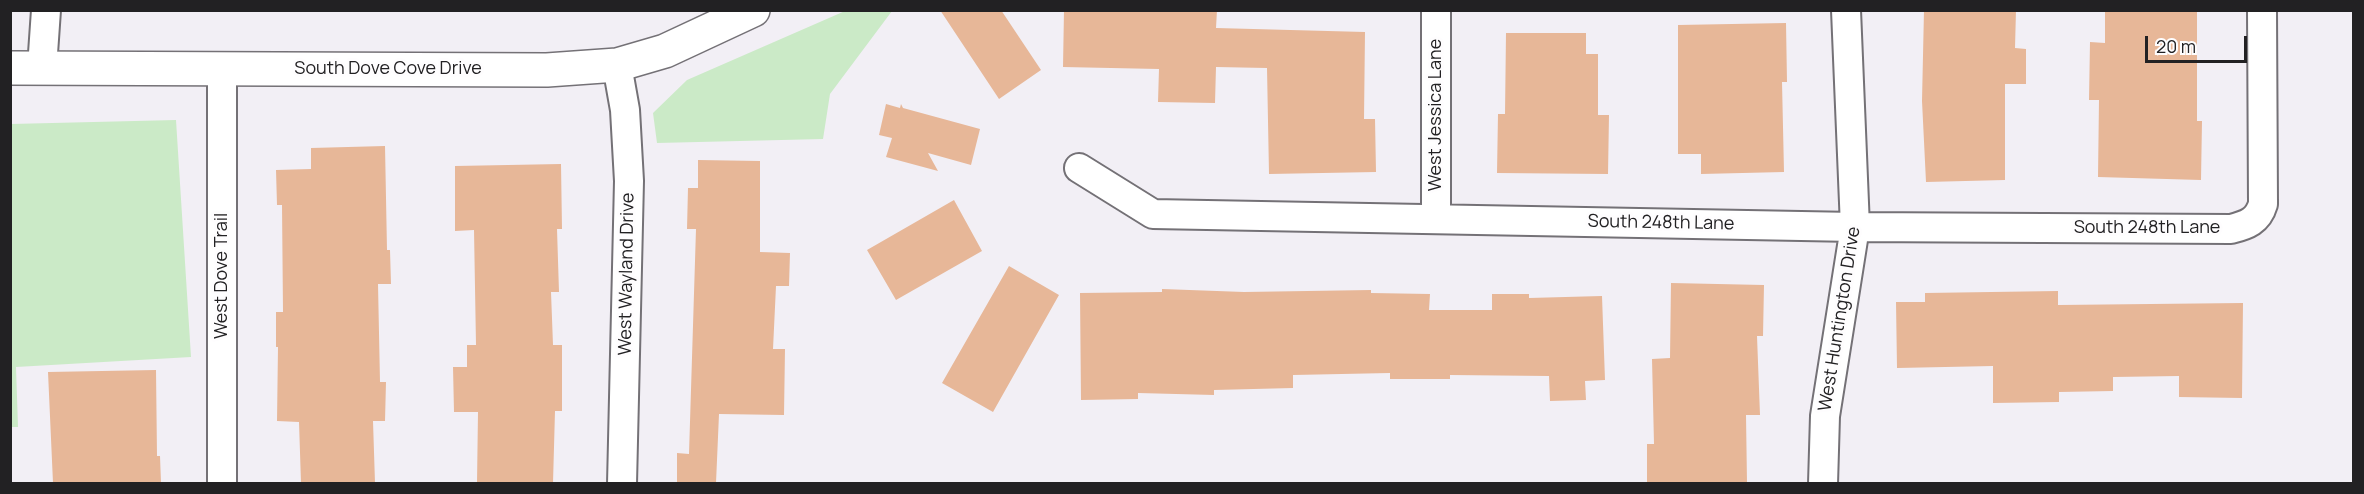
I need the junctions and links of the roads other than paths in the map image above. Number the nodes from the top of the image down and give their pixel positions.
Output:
1 (46, 10) edge
2 (753, 10) edge
3 (1436, 10) edge
4 (1846, 10) edge
5 (2262, 10) edge
6 (617, 65) junction
7 (26, 68) edge
8 (222, 69) junction
9 (1079, 168) dead end
10 (1436, 219) junction
11 (1855, 227) junction
12 (222, 483) edge
13 (622, 483) edge
14 (1823, 483) edge

1 - 7 street
2 - 6 street, South Dove Cove Drive
3 - 10 street, West Jessica Lane
4 - 11 street, West Huntington Drive
5 - 11 street, South 248th Lane
6 - 8 street, South Dove Cove Drive
6 - 13 street, West Wayland Drive
7 - 8 street, South Dove Cove Drive
8 - 12 street, West Dove Trail
9 - 10 street, South 248th Lane
10 - 11 street, South 248th Lane
11 - 14 street, West Huntington Drive

